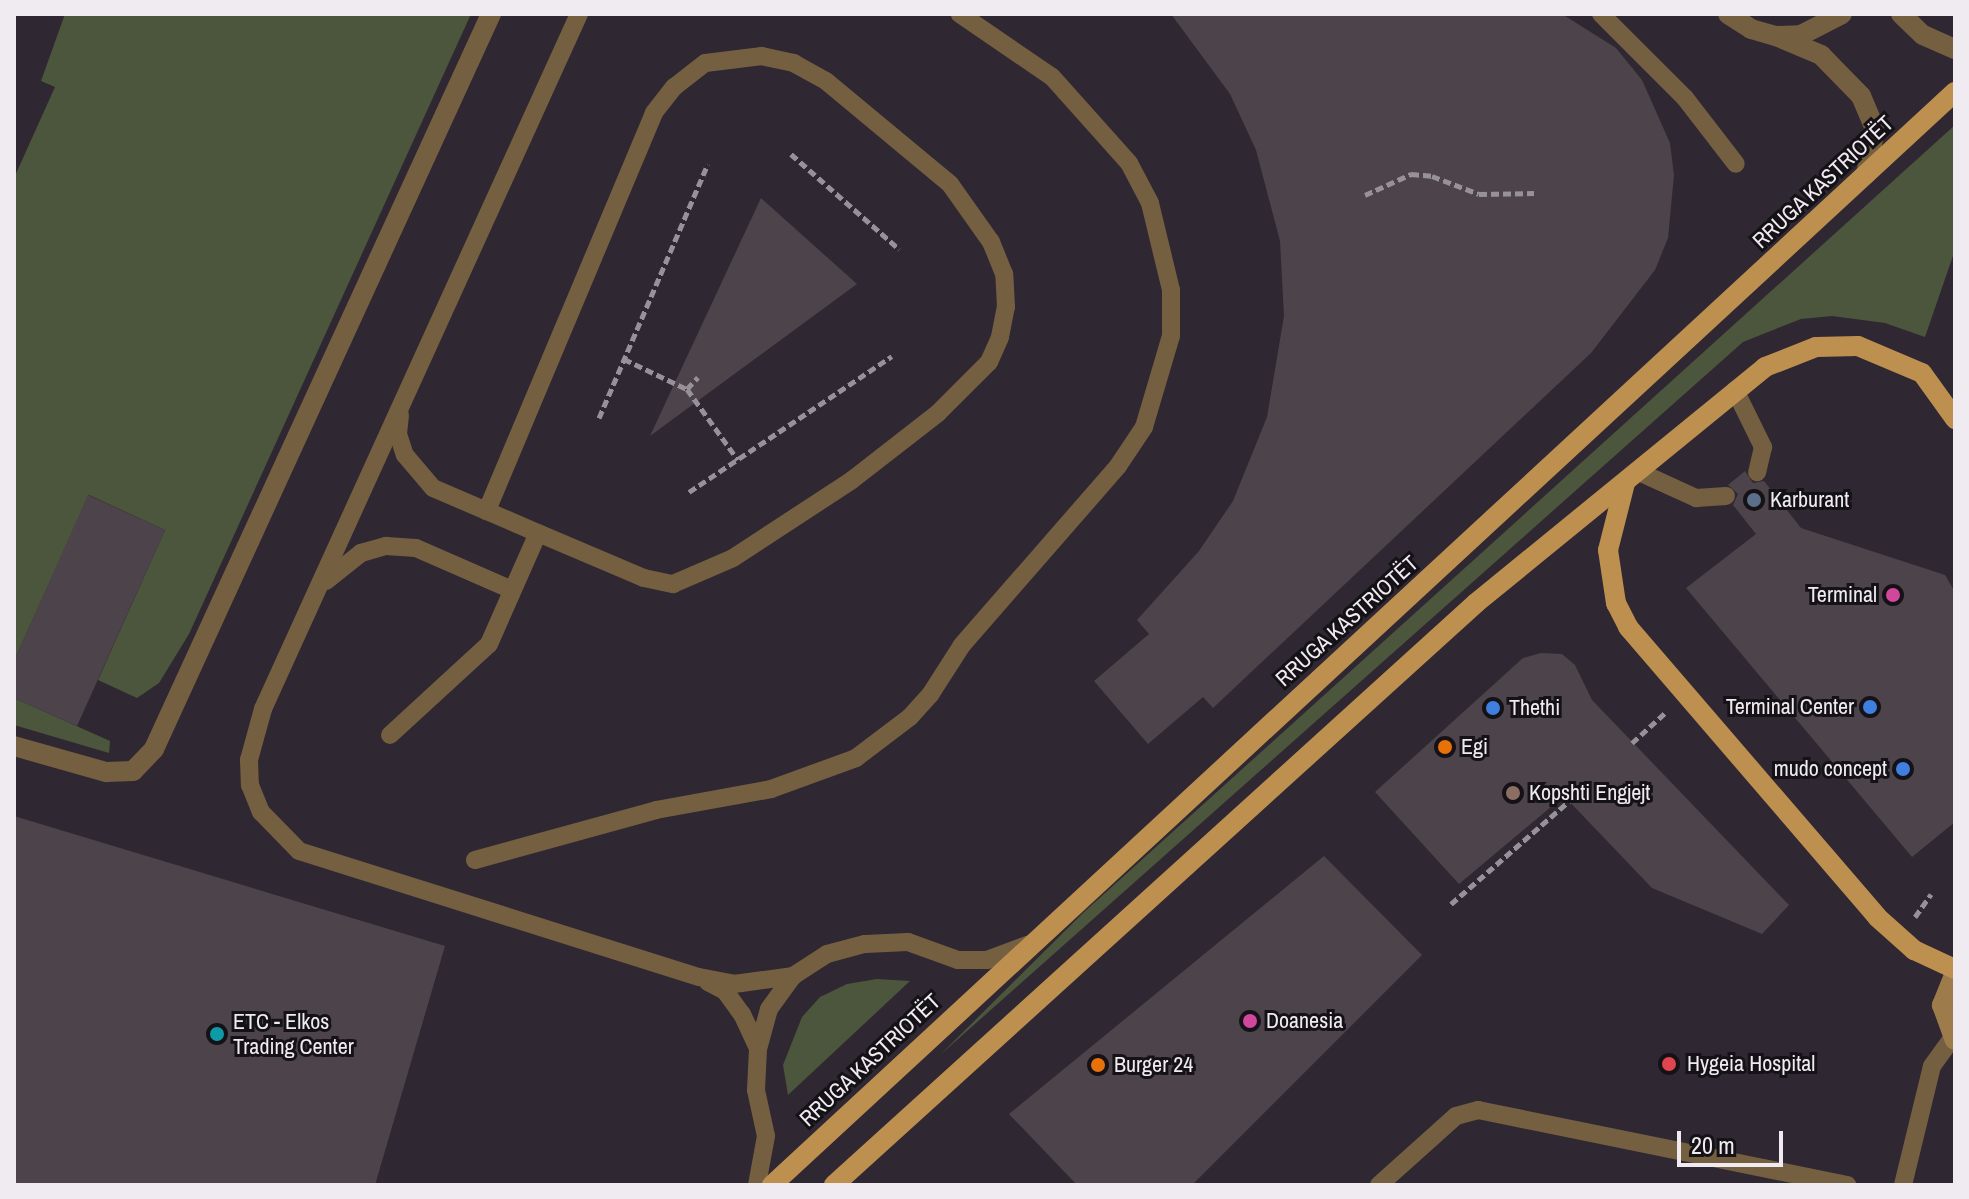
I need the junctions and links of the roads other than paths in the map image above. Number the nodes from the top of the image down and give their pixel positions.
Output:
1 (491, 14) edge
2 (579, 14) edge
3 (960, 14) edge
4 (1601, 14) edge
5 (1728, 14) edge
6 (1842, 14) edge
7 (1901, 14) edge
8 (1776, 36) junction
9 (1955, 49) edge
10 (1955, 92) edge
11 (1736, 164) dead end
12 (1866, 174) junction
13 (1735, 390) junction
14 (402, 400) junction
15 (1955, 419) edge
16 (1757, 472) dead end
17 (1632, 478) junction
18 (1726, 496) dead end
19 (487, 511) junction
20 (538, 533) junction
21 (318, 588) junction
22 (512, 590) junction
23 (390, 735) dead end
24 (14, 746) edge
25 (475, 860) dead end
26 (1027, 945) junction
27 (1955, 971) edge
28 (793, 976) junction
29 (699, 977) junction
30 (1954, 1038) edge
31 (758, 1049) junction
32 (757, 1185) edge
33 (772, 1185) edge
34 (834, 1185) edge
35 (1379, 1185) edge
36 (1847, 1185) edge
37 (1903, 1185) edge

1 - 24 street
2 - 14 lane
3 - 25 lane
4 - 11 lane
5 - 8 street
6 - 8 street
7 - 9 street
8 - 12 street
10 - 12 main road, RRUGA KASTRIOTËT
12 - 26 main road, RRUGA KASTRIOTËT
13 - 15 main road
13 - 16 lane
13 - 17 main road
14 - 19 lane
14 - 21 lane
17 - 18 lane
17 - 27 main road
17 - 34 main road
19 - 20 lane
19 - 20 lane
20 - 22 lane
21 - 22 lane
21 - 29 lane
22 - 23 lane
26 - 28 lane
26 - 33 main road, RRUGA KASTRIOTËT
27 - 30 main road
28 - 29 lane
28 - 31 lane
29 - 31 lane
30 - 37 lane
31 - 32 lane
35 - 36 lane

